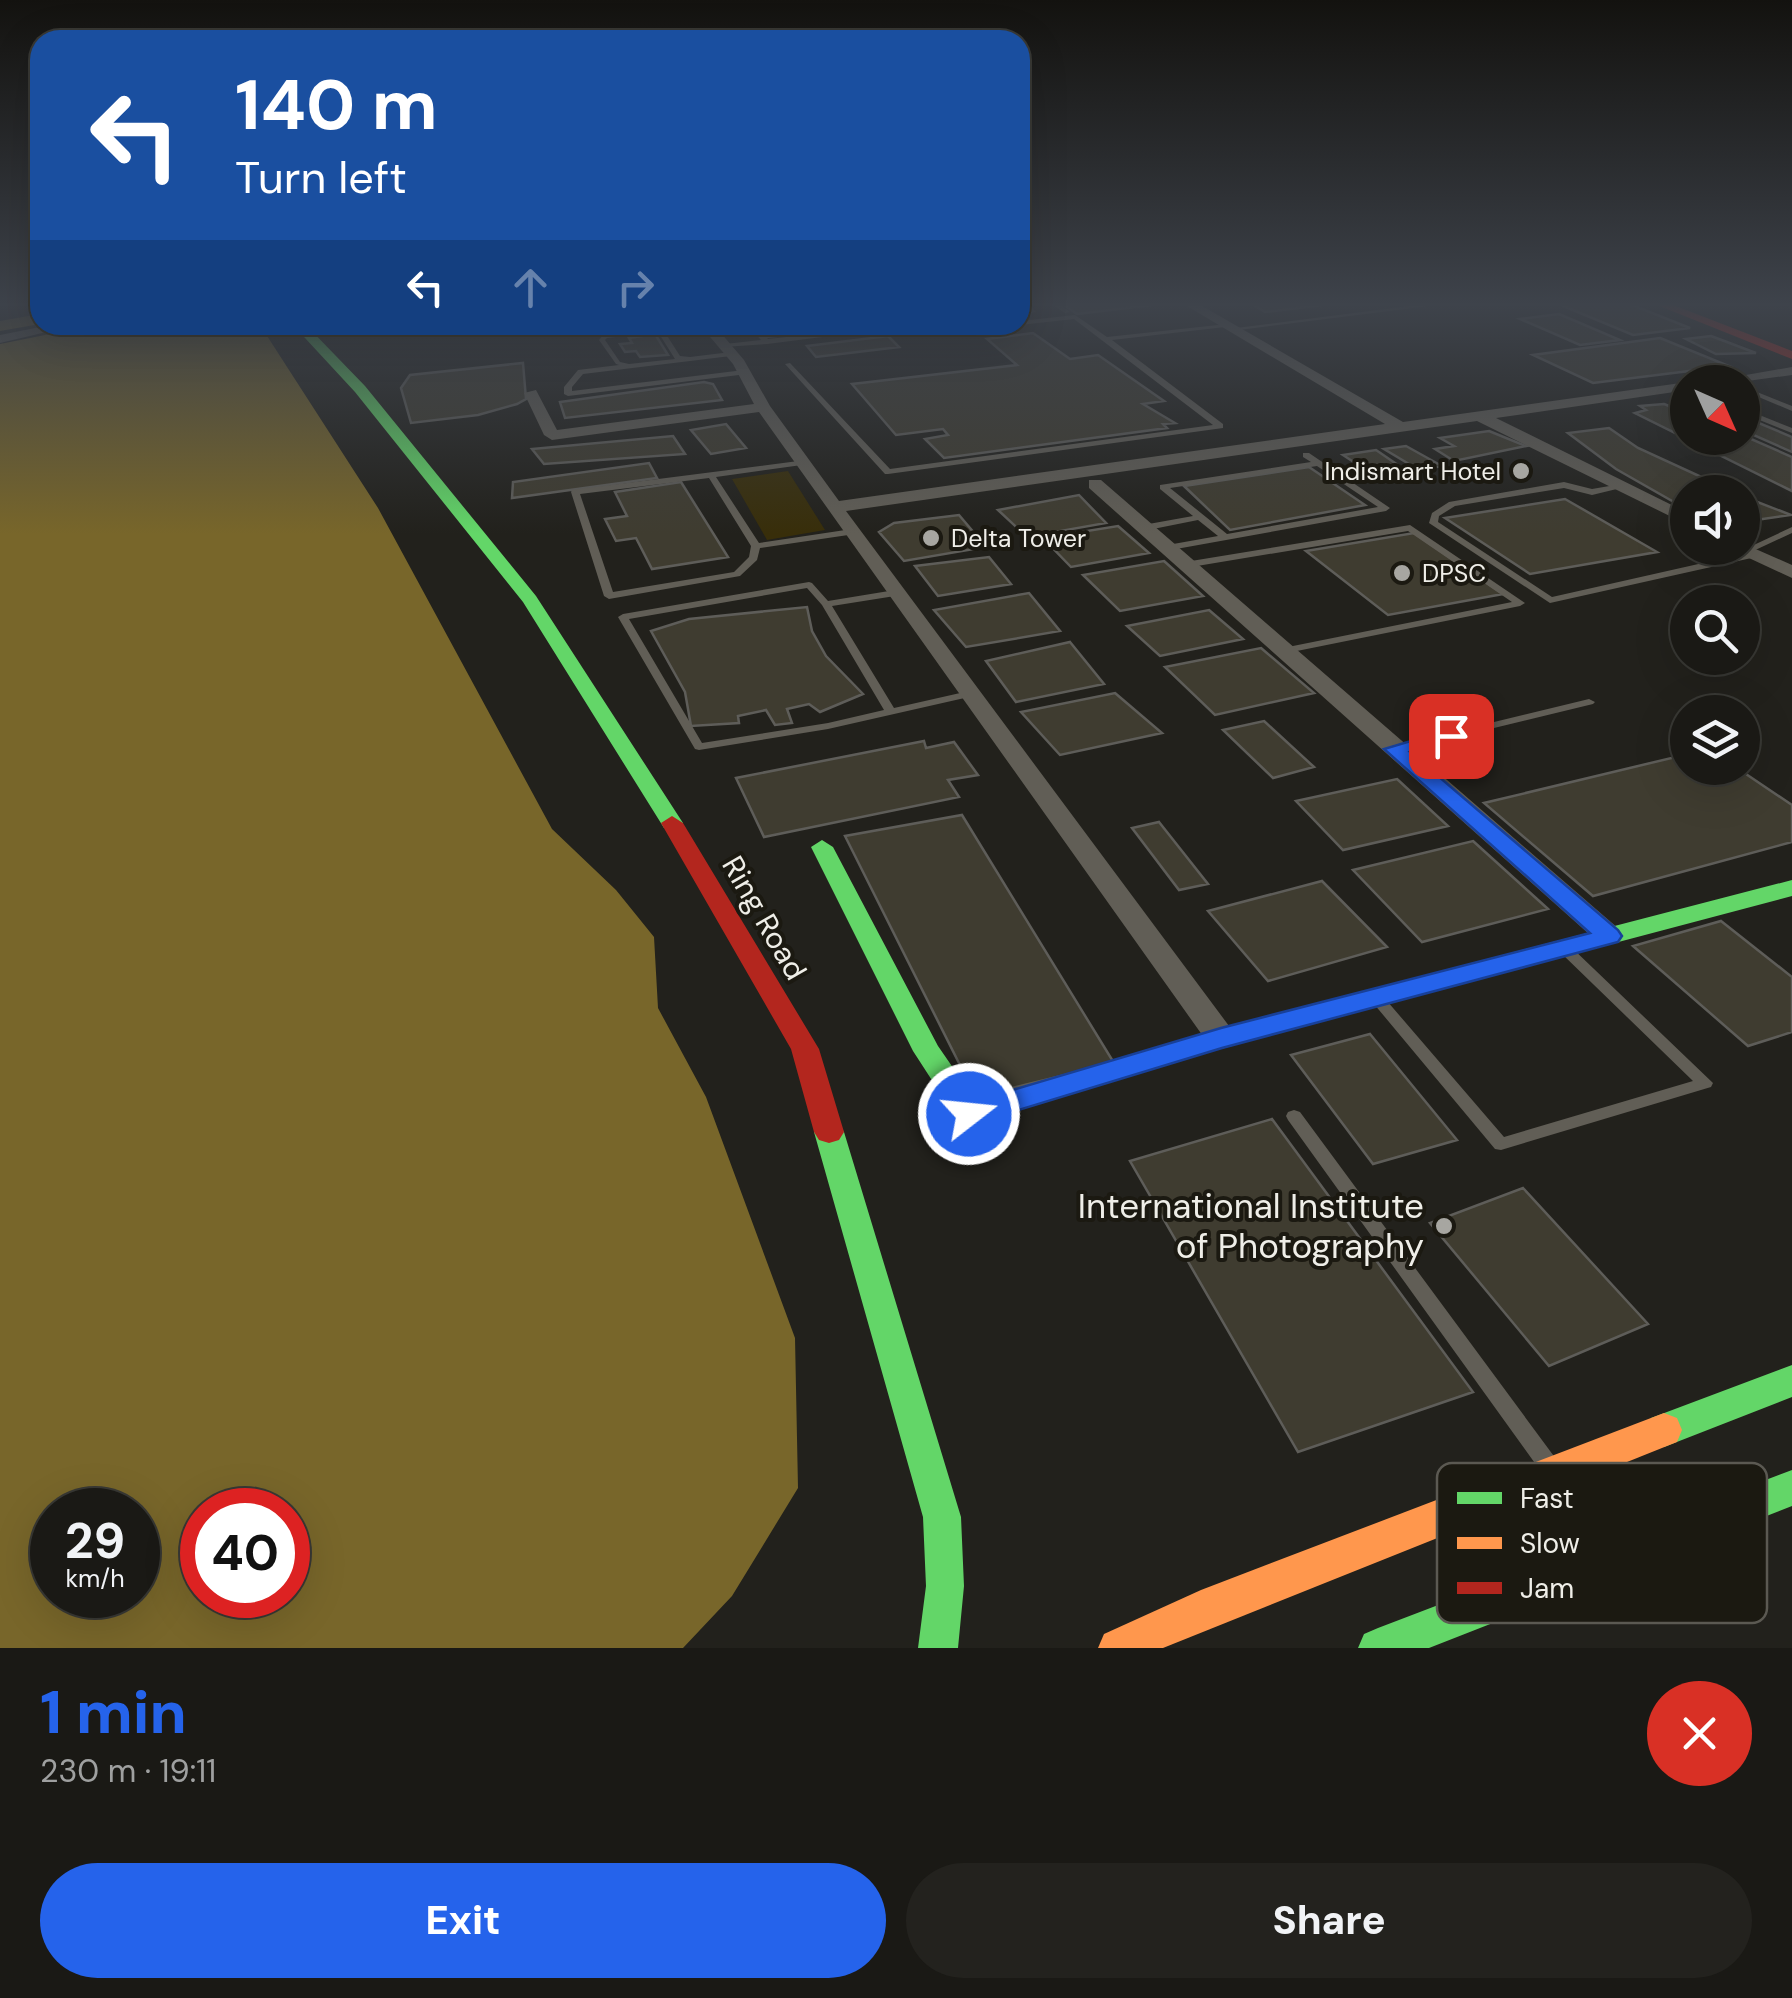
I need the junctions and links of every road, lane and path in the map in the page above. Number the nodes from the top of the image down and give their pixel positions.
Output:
1 (351, 380) edge
2 (576, 380) edge
3 (681, 380) edge
4 (749, 380) edge
5 (803, 380) edge
6 (1162, 380) edge
7 (1320, 380) edge
8 (1792, 382) edge
9 (1760, 386) edge
10 (1670, 389) edge
11 (531, 393) dead end
12 (1760, 395) edge
13 (1670, 398) edge
14 (764, 407) junction
15 (1792, 409) edge
16 (1760, 418) edge
17 (1489, 421) junction
18 (1404, 428) junction
19 (1792, 431) edge
20 (1312, 459) junction
21 (806, 462) junction
22 (711, 474) junction
23 (1200, 475) junction
24 (1094, 484) junction
25 (1621, 488) junction
26 (1670, 511) edge
27 (1200, 517) junction
28 (845, 520) junction
29 (1143, 528) junction
30 (1792, 530) edge
31 (1225, 537) junction
32 (756, 546) junction
33 (1760, 546) edge
34 (1166, 548) junction
35 (1760, 556) edge
36 (1185, 565) junction
37 (1692, 565) edge
38 (1792, 572) edge
39 (895, 593) junction
40 (826, 604) junction
41 (1282, 650) junction
42 (969, 694) junction
43 (1589, 702) dead end
44 (890, 710) junction
45 (1394, 749) junction
46 (822, 847) dead end
47 (1792, 888) edge
48 (1609, 936) junction
49 (1565, 949) junction
50 (1376, 998) junction
51 (1221, 1038) junction
52 (1294, 1116) dead end
53 (1792, 1382) edge
54 (1546, 1463) edge
55 (1586, 1463) edge
56 (1792, 1488) edge
57 (1767, 1498) edge
58 (1437, 1520) edge
59 (1442, 1623) edge
60 (938, 1648) edge
61 (1118, 1648) edge
62 (1378, 1648) edge

1 - 60 street, Ring Road
2 - 3 lane
4 - 14 street
5 - 6 lane
7 - 18 street
8 - 9 street
10 - 17 street
11 - 14 street
12 - 15 lane
13 - 17 street
14 - 21 street
16 - 19 lane
17 - 18 street
17 - 20 street
17 - 25 street
18 - 28 street
20 - 23 street
20 - 31 lane
21 - 22 lane
21 - 28 street
22 - 32 lane
22 - 32 lane
23 - 24 street
23 - 27 lane
24 - 28 street
24 - 29 street
25 - 26 street
25 - 37 lane
27 - 29 lane
27 - 31 lane
28 - 32 lane
28 - 39 street
29 - 34 street
30 - 33 lane
31 - 34 lane
34 - 36 street
35 - 38 street
36 - 41 street
36 - 41 lane
39 - 40 lane
39 - 42 street
40 - 44 lane
40 - 44 lane
41 - 45 street
42 - 44 lane
42 - 51 street
43 - 45 lane
45 - 48 street
46 - 51 street
47 - 48 street
48 - 49 street
49 - 50 street
49 - 50 lane
50 - 51 street
52 - 54 lane
53 - 55 street
56 - 57 street
58 - 61 street
59 - 62 street

